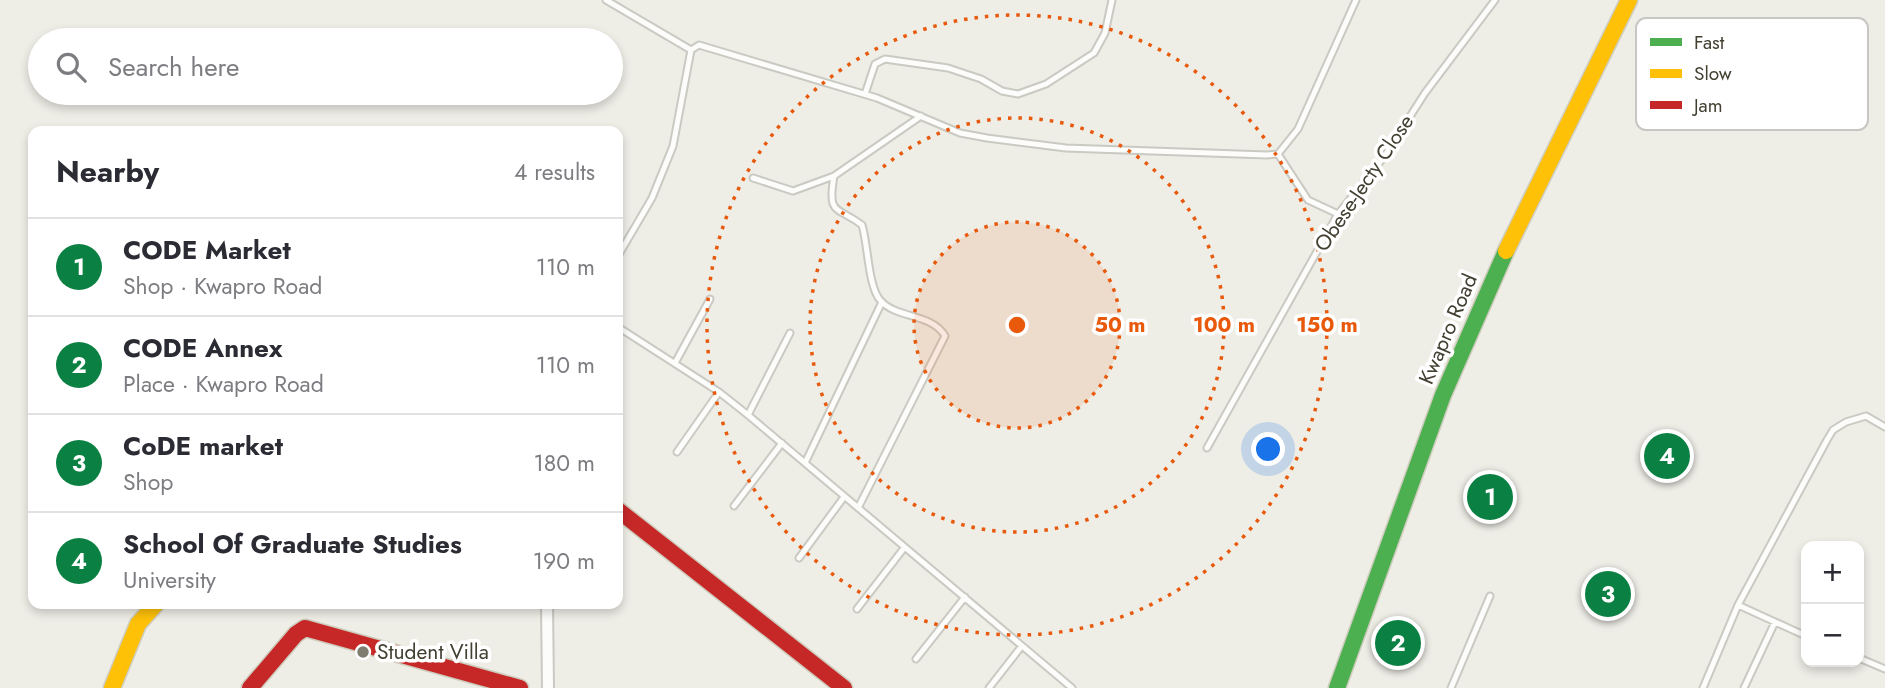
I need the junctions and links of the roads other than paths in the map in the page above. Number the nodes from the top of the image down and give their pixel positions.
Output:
1 (606, 0) edge
2 (1112, 0) edge
3 (1356, 0) edge
4 (1495, 0) edge
5 (1629, 0) edge
6 (691, 50) junction
7 (865, 94) junction
8 (921, 116) junction
9 (1278, 153) junction
10 (834, 176) junction
11 (753, 178) dead end
12 (1338, 214) junction
13 (623, 247) edge
14 (710, 299) dead end
15 (882, 302) junction
16 (623, 330) edge
17 (790, 333) dead end
18 (674, 363) junction
19 (719, 392) junction
20 (747, 415) junction
21 (1885, 427) edge
22 (782, 443) junction
23 (1207, 448) dead end
24 (677, 452) dead end
25 (805, 463) junction
26 (844, 497) junction
27 (733, 506) dead end
28 (858, 508) junction
29 (623, 514) edge
30 (904, 548) junction
31 (799, 558) dead end
32 (1490, 596) dead end
33 (965, 597) junction
34 (1738, 605) junction
35 (152, 609) edge
36 (547, 609) edge
37 (857, 609) dead end
38 (1775, 622) junction
39 (1801, 634) edge
40 (1021, 647) junction
41 (916, 659) dead end
42 (1864, 660) edge
43 (1885, 669) edge
44 (112, 688) edge
45 (250, 688) edge
46 (520, 688) edge
47 (548, 688) edge
48 (844, 688) edge
49 (989, 688) edge
50 (1072, 688) edge
51 (1337, 688) edge
52 (1451, 688) edge
53 (1703, 688) edge
54 (1744, 688) edge

1 - 6 lane
2 - 7 lane
3 - 9 lane
4 - 12 lane, Obese-Jecty Close
5 - 51 street, Kwapro Road
6 - 7 lane
6 - 13 lane
7 - 8 lane
8 - 9 lane
8 - 10 lane
9 - 12 lane
10 - 11 lane
10 - 15 lane
12 - 23 lane, Obese-Jecty Close
14 - 18 lane
15 - 25 lane
15 - 28 lane
16 - 18 lane
17 - 20 lane
18 - 19 lane
19 - 20 lane
19 - 24 lane
20 - 22 lane
21 - 34 lane
22 - 25 lane
22 - 27 lane
25 - 26 lane
26 - 28 lane
26 - 31 lane
28 - 30 lane
29 - 48 street
30 - 33 lane
30 - 37 lane
32 - 52 lane
33 - 40 lane
33 - 41 lane
34 - 38 lane
34 - 53 lane
35 - 44 street
36 - 47 street
38 - 39 lane
38 - 54 lane
40 - 49 lane
40 - 50 lane
42 - 43 lane
45 - 46 street

